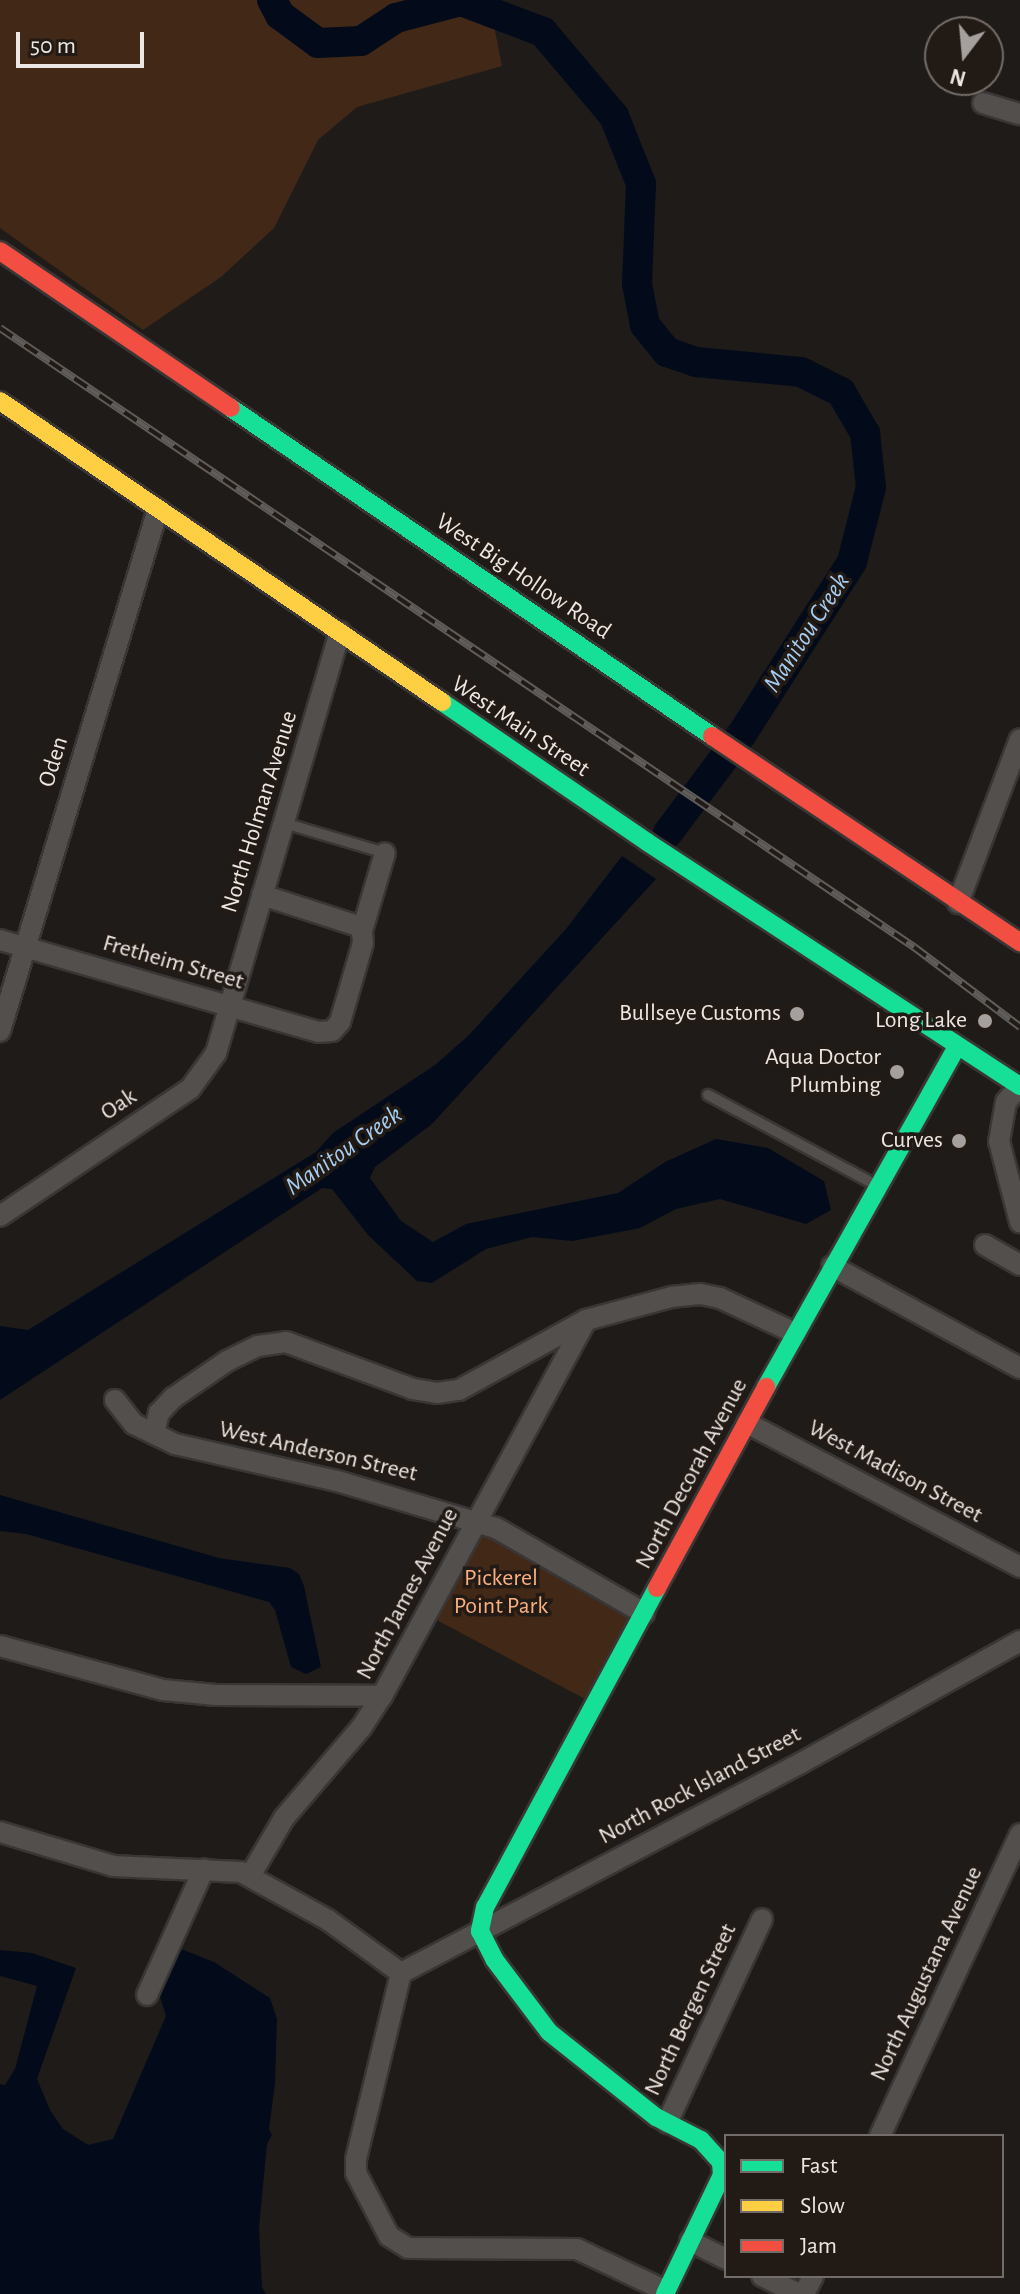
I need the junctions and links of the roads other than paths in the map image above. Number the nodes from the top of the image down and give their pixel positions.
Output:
1 (983, 103) dead end
2 (1020, 114) edge
3 (0, 251) edge
4 (0, 401) edge
5 (158, 509) junction
6 (340, 632) junction
7 (1020, 739) edge
8 (284, 823) junction
9 (385, 853) joint
10 (262, 895) junction
11 (958, 903) junction
12 (362, 931) junction
13 (0, 940) edge
14 (1020, 942) edge
15 (25, 947) junction
16 (230, 1006) junction
17 (0, 1031) edge
18 (957, 1046) junction
19 (1020, 1085) edge
20 (708, 1095) dead end
21 (876, 1185) junction
22 (0, 1216) edge
23 (1020, 1222) edge
24 (985, 1245) dead end
25 (1020, 1265) edge
26 (832, 1266) junction
27 (586, 1320) junction
28 (795, 1333) junction
29 (1020, 1368) edge
30 (115, 1400) dead end
31 (747, 1423) junction
32 (154, 1434) junction
33 (476, 1522) junction
34 (1020, 1567) edge
35 (644, 1613) junction
36 (1020, 1641) edge
37 (0, 1646) edge
38 (382, 1696) junction
39 (0, 1832) edge
40 (1020, 1834) edge
41 (204, 1869) junction
42 (250, 1876) junction
43 (762, 1919) dead end
44 (480, 1931) junction
45 (401, 1973) junction
46 (147, 1995) dead end
47 (667, 2123) junction
48 (881, 2134) edge
49 (690, 2241) junction
50 (724, 2258) edge
51 (766, 2278) edge
52 (665, 2293) edge
53 (801, 2294) edge

1 - 2 street
3 - 11 street, West Big Hollow Road
4 - 5 street, West Main Street
5 - 6 street, West Main Street
5 - 15 street, Oden
6 - 8 street, North Holman Avenue
6 - 18 street, West Main Street
7 - 11 street
8 - 9 lane
8 - 10 street, North Holman Avenue
9 - 12 street
10 - 12 street
10 - 16 street, North Holman Avenue
11 - 14 street, West Big Hollow Road
12 - 16 street, Fretheim Street
13 - 15 street, Fretheim Street
15 - 16 street, Fretheim Street
15 - 17 street, Oden
16 - 22 street, Oak
18 - 19 street, West Main Street
18 - 21 street, North Decorah Avenue
19 - 23 street
20 - 21 lane
21 - 26 street, North Decorah Avenue
24 - 25 street
26 - 28 street, North Decorah Avenue
26 - 29 street
27 - 28 street
27 - 32 street
27 - 33 street, North James Avenue
28 - 31 street, North Decorah Avenue
30 - 32 street, West Anderson Street
31 - 34 street, West Madison Street
31 - 35 street, North Decorah Avenue
32 - 33 street, West Anderson Street
33 - 35 street, West Anderson Street
33 - 38 street, North James Avenue
35 - 44 street, North Decorah Avenue
36 - 44 street, North Rock Island Street
37 - 38 street
38 - 42 street, North James Avenue
39 - 41 street
40 - 48 street, North Augustana Avenue
41 - 42 street
41 - 46 street
42 - 45 street
43 - 47 street, North Bergen Street
44 - 45 street, North Rock Island Street
44 - 47 street
45 - 52 street
47 - 49 street
49 - 50 street
49 - 52 street
51 - 53 street

